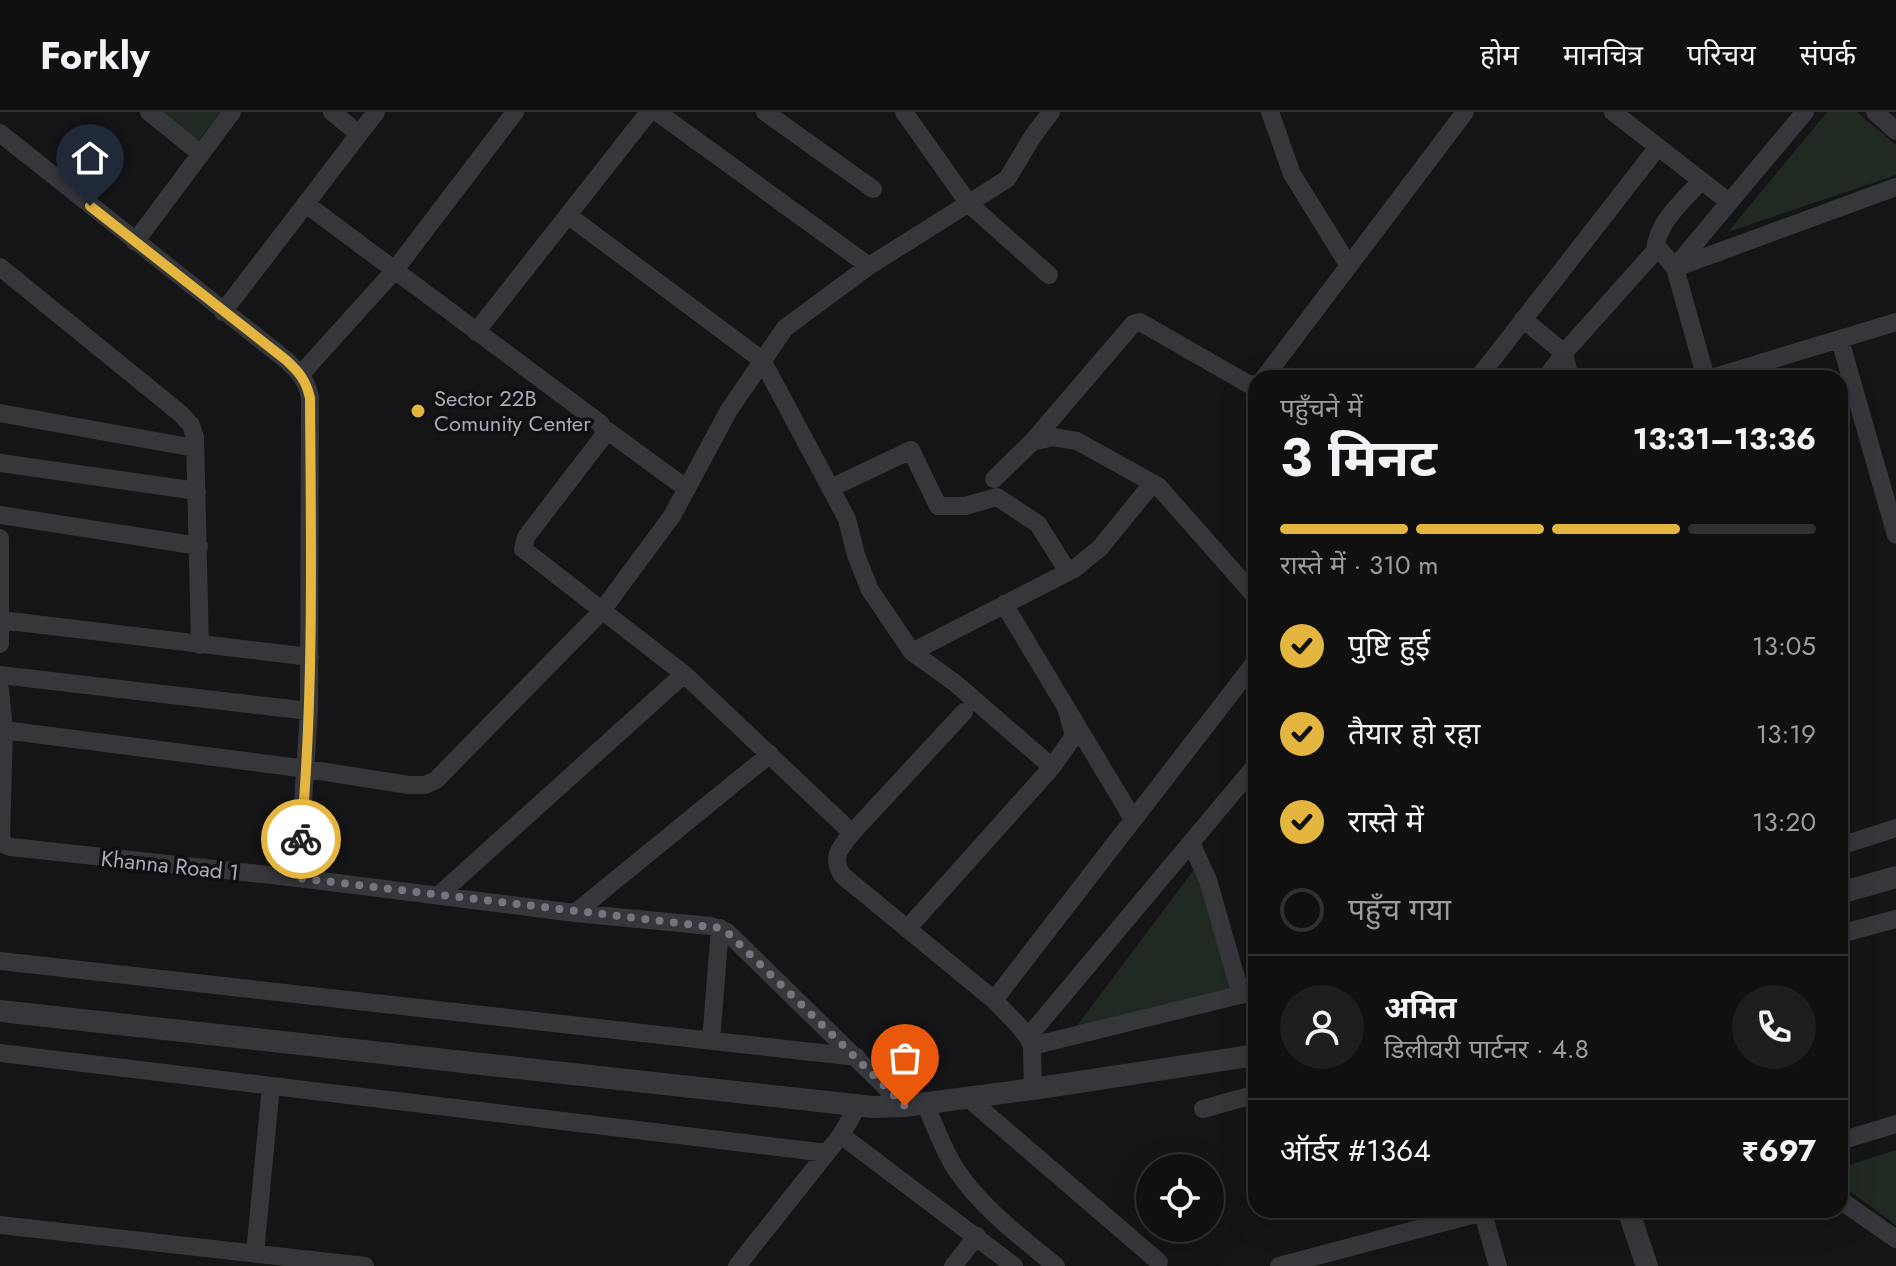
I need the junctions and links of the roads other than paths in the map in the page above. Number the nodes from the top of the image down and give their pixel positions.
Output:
1 (149, 112) edge
2 (232, 112) edge
3 (332, 112) edge
4 (376, 112) edge
5 (515, 112) edge
6 (649, 112) edge
7 (657, 112) edge
8 (765, 112) edge
9 (904, 112) edge
10 (1051, 112) edge
11 (1270, 112) edge
12 (1465, 112) edge
13 (1805, 112) edge
14 (1875, 112) edge
15 (1622, 115) edge
16 (1896, 131) edge
17 (0, 133) edge
18 (359, 134) junction
19 (1658, 147) junction
20 (201, 154) junction
21 (1701, 181) junction
22 (1896, 187) edge
23 (873, 189) dead end
24 (1729, 202) junction
25 (306, 204) junction
26 (969, 204) junction
27 (569, 216) junction
28 (135, 242) junction
29 (1655, 251) junction
30 (869, 266) junction
31 (1349, 266) junction
32 (0, 267) edge
33 (1675, 268) junction
34 (394, 271) junction
35 (1049, 275) dead end
36 (223, 312) junction
37 (1523, 319) junction
38 (1896, 322) edge
39 (476, 332) junction
40 (1840, 340) junction
41 (1564, 353) junction
42 (762, 360) junction
43 (1270, 370) edge
44 (1484, 370) edge
45 (1552, 370) edge
46 (1568, 370) edge
47 (1707, 370) edge
48 (1737, 370) edge
49 (301, 374) junction
50 (1248, 384) edge
51 (0, 413) edge
52 (605, 429) junction
53 (1032, 442) junction
54 (195, 448) junction
55 (0, 463) edge
56 (994, 479) dead end
57 (1152, 484) junction
58 (831, 488) junction
59 (687, 489) junction
60 (197, 491) junction
61 (0, 515) edge
62 (1896, 535) edge
63 (0, 538) edge
64 (199, 546) junction
65 (1068, 572) junction
66 (1248, 588) edge
67 (1004, 604) junction
68 (601, 612) junction
69 (1, 620) edge
70 (0, 644) edge
71 (200, 645) junction
72 (912, 652) junction
73 (310, 657) junction
74 (1248, 671) edge
75 (684, 674) junction
76 (0, 675) edge
77 (0, 690) edge
78 (1066, 707) junction
79 (309, 711) junction
80 (964, 712) dead end
81 (4, 730) junction
82 (770, 754) junction
83 (1052, 767) junction
84 (307, 769) junction
85 (1248, 775) edge
86 (1133, 819) junction
87 (1896, 828) edge
88 (852, 833) junction
89 (1191, 843) junction
90 (1848, 843) edge
91 (1896, 877) edge
92 (298, 878) junction
93 (1848, 887) edge
94 (439, 895) junction
95 (575, 913) junction
96 (1896, 919) edge
97 (720, 928) junction
98 (907, 929) junction
99 (1848, 932) edge
100 (0, 961) edge
101 (1248, 993) edge
102 (994, 1000) junction
103 (0, 1011) edge
104 (711, 1041) junction
105 (1030, 1042) junction
106 (0, 1053) edge
107 (1248, 1056) edge
108 (857, 1057) junction
109 (271, 1086) junction
110 (1033, 1089) junction
111 (1248, 1096) edge
112 (968, 1098) junction
113 (915, 1104) junction
114 (858, 1106) junction
115 (1203, 1109) dead end
116 (1896, 1124) edge
117 (841, 1135) junction
118 (1848, 1139) edge
119 (827, 1153) junction
120 (1848, 1206) edge
121 (1456, 1218) edge
122 (1484, 1218) edge
123 (1631, 1218) edge
124 (0, 1225) edge
125 (977, 1236) junction
126 (1896, 1239) edge
127 (255, 1253) junction
128 (1159, 1262) dead end
129 (365, 1266) edge
130 (737, 1266) edge
131 (953, 1266) edge
132 (1014, 1266) edge
133 (1056, 1266) edge
134 (1279, 1266) edge
135 (1498, 1266) edge
136 (1647, 1266) edge

1 - 20 street
2 - 20 street
3 - 18 street
4 - 18 street
5 - 34 street
6 - 27 street
7 - 30 street
8 - 23 street
9 - 26 street
10 - 26 street
11 - 31 street
12 - 31 street
13 - 24 street
14 - 16 street
15 - 19 street
17 - 28 street
18 - 25 street
19 - 21 street
19 - 37 street
20 - 28 street
21 - 24 street
21 - 29 street
22 - 33 street
24 - 33 street
25 - 34 street
25 - 36 street
26 - 30 street
26 - 35 street
27 - 39 street
27 - 42 street
28 - 36 street
29 - 33 street
29 - 41 street
30 - 42 street
31 - 43 street
32 - 54 street
33 - 47 street
34 - 39 street
34 - 49 street
36 - 49 street
37 - 41 street
37 - 44 street
38 - 40 street
39 - 52 street
40 - 48 street
40 - 62 street
41 - 45 street
41 - 46 street
42 - 58 street
42 - 59 street
49 - 73 street
50 - 53 street
51 - 54 street
52 - 59 street
52 - 68 street
53 - 56 street
53 - 57 street
54 - 60 street
55 - 60 street
57 - 65 street
57 - 66 street
58 - 65 street
58 - 72 street
59 - 68 street
60 - 64 street
61 - 64 street
63 - 69 street
64 - 71 street
65 - 67 street
67 - 72 street
67 - 78 street
68 - 75 street
68 - 84 street
69 - 70 street
69 - 71 street
71 - 73 street
72 - 83 street
73 - 79 street
74 - 86 street
75 - 82 street
75 - 94 street
76 - 79 street
77 - 81 street
78 - 83 street
78 - 86 street
79 - 84 street
80 - 88 street
81 - 84 street
81 - 92 street, Khanna Road 1
82 - 88 street
82 - 95 street
83 - 98 street
84 - 92 street
85 - 89 street
86 - 102 street
87 - 90 street
88 - 98 street
89 - 101 street
89 - 105 street
91 - 93 street
92 - 94 street, Khanna Road 1
94 - 95 street, Khanna Road 1
95 - 97 street, Khanna Road 1
96 - 99 street
97 - 104 street
97 - 108 street
98 - 102 street
100 - 104 street
101 - 105 street
102 - 105 street
103 - 114 street
104 - 108 street
105 - 110 street
106 - 109 street
107 - 110 street
108 - 113 street
109 - 119 street
109 - 127 street
110 - 112 street
111 - 115 street
112 - 113 street
112 - 128 street
113 - 114 street
113 - 133 street
114 - 117 street
116 - 118 street
117 - 119 street
117 - 125 street
119 - 130 street
120 - 126 street
121 - 134 street
122 - 135 street
123 - 136 street
124 - 127 street
125 - 131 street
125 - 132 street
127 - 129 street

